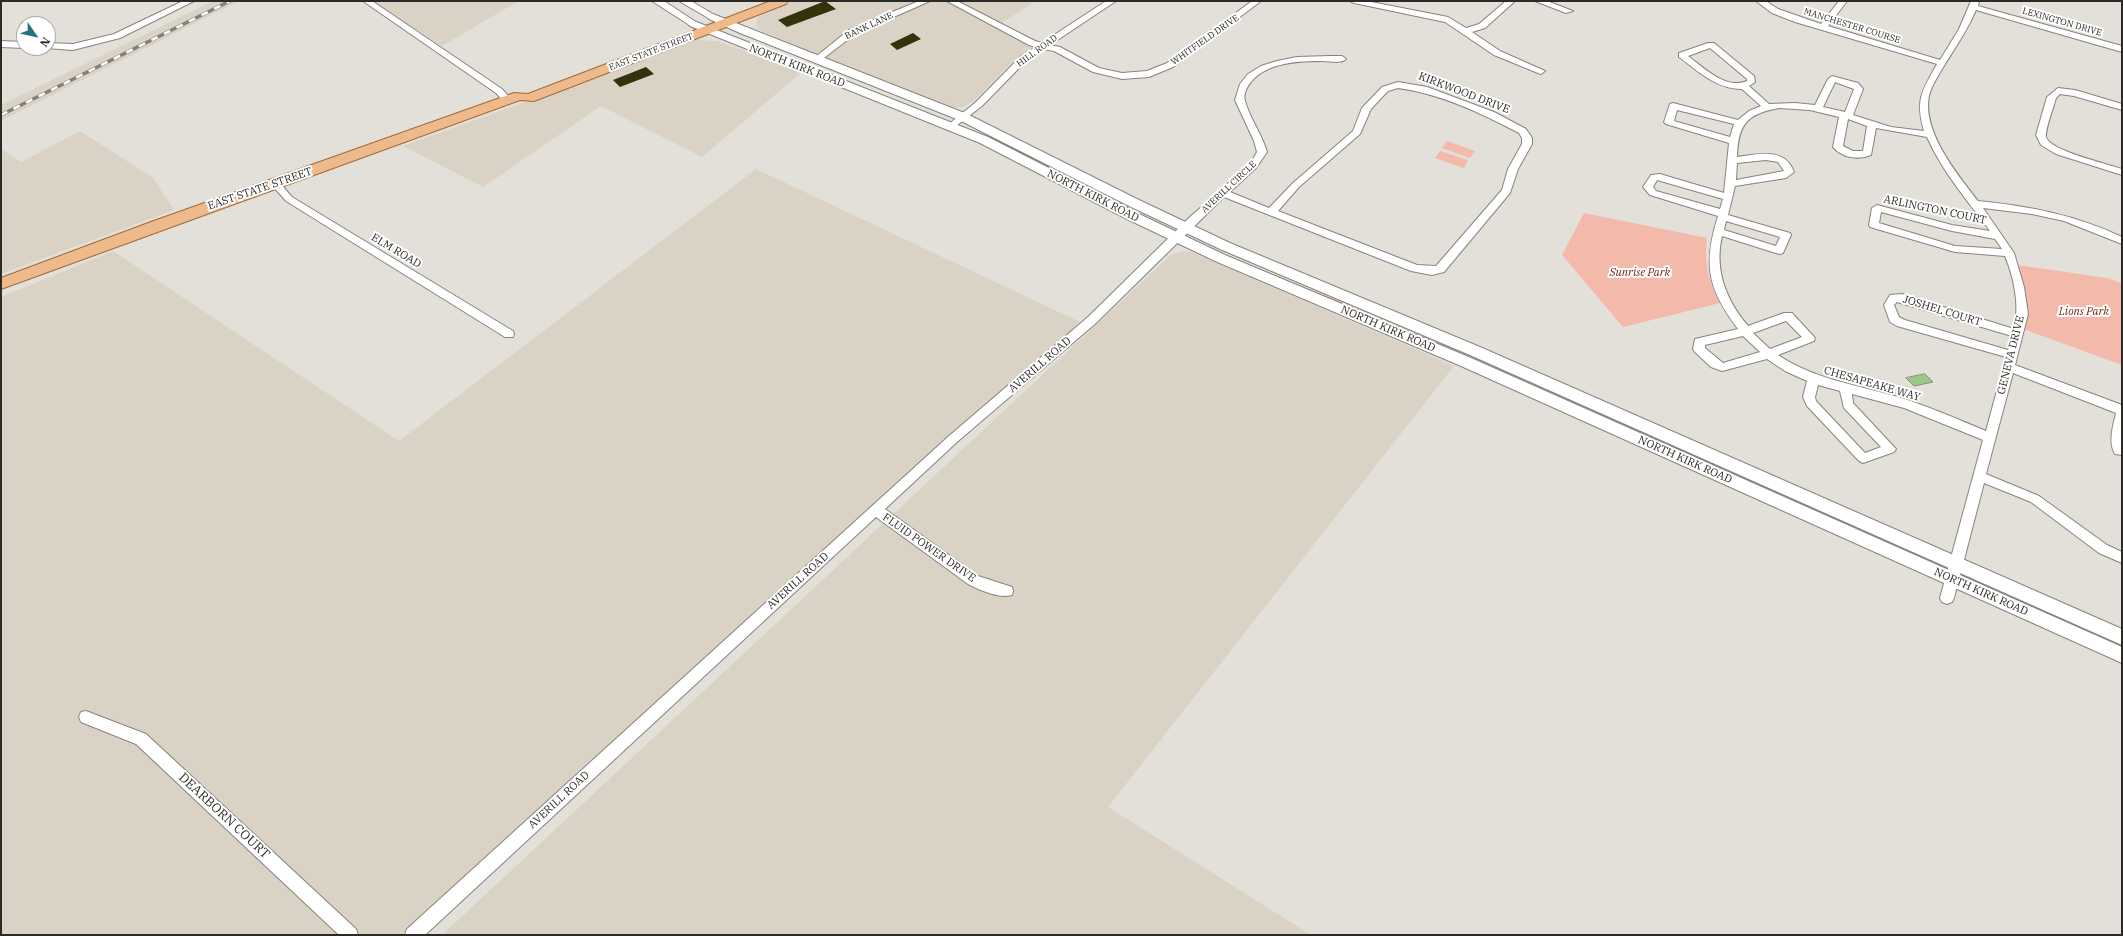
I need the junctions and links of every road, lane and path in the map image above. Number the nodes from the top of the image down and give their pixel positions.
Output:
1 (190, 1) edge
2 (367, 1) edge
3 (657, 1) edge
4 (684, 1) edge
5 (753, 1) edge
6 (782, 1) edge
7 (926, 1) edge
8 (951, 1) edge
9 (1112, 1) edge
10 (1257, 1) edge
11 (1354, 1) edge
12 (1511, 1) edge
13 (1539, 1) edge
14 (1760, 1) edge
15 (1843, 1) edge
16 (1390, 4) edge
17 (1974, 4) edge
18 (1568, 11) dead end
19 (713, 16) junction
20 (726, 23) junction
21 (694, 24) junction
22 (1823, 28) junction
23 (708, 30) junction
24 (1466, 31) junction
25 (1, 44) edge
26 (16, 45) edge
27 (56, 46) edge
28 (1043, 46) junction
29 (2122, 49) edge
30 (817, 59) junction
31 (1342, 59) dead end
32 (1942, 63) junction
33 (1542, 71) dead end
34 (1744, 86) junction
35 (513, 98) junction
36 (2122, 107) edge
37 (1768, 108) junction
38 (1818, 108) junction
39 (1846, 116) junction
40 (964, 117) junction
41 (1740, 123) junction
42 (1872, 124) junction
43 (952, 126) junction
44 (1930, 136) junction
45 (1735, 142) junction
46 (1733, 161) junction
47 (2122, 172) edge
48 (276, 184) junction
49 (1731, 184) junction
50 (1223, 193) junction
51 (1728, 197) junction
52 (1973, 204) junction
53 (1271, 212) junction
54 (1724, 216) junction
55 (1719, 232) junction
56 (1181, 233) junction
57 (1998, 236) junction
58 (2122, 241) edge
59 (2009, 253) junction
60 (1, 284) edge
61 (1746, 331) junction
62 (509, 334) dead end
63 (2017, 334) junction
64 (1770, 354) junction
65 (2012, 355) junction
66 (2009, 367) junction
67 (1813, 380) junction
68 (1845, 390) junction
69 (2122, 411) edge
70 (1989, 437) junction
71 (2119, 452) dead end
72 (1979, 476) junction
73 (876, 510) junction
74 (2122, 558) edge
75 (1954, 571) junction
76 (1007, 591) dead end
77 (1947, 598) dead end
78 (2122, 637) edge
79 (2122, 655) edge
80 (86, 718) dead end
81 (350, 935) edge
82 (413, 935) edge

1 - 27 street
2 - 35 street
3 - 21 street, NORTH KIRK ROAD
4 - 19 street, NORTH KIRK ROAD
5 - 19 main road, EAST STATE STREET
6 - 20 main road, EAST STATE STREET
7 - 30 street, BANK LANE
8 - 28 street, WHITFIELD DRIVE
9 - 28 street, HILL ROAD
10 - 28 street, WHITFIELD DRIVE
11 - 16 street
12 - 24 street
13 - 18 street
14 - 22 street, MANCHESTER COURSE
15 - 22 street
16 - 24 street
17 - 29 street, LEXINGTON DRIVE
17 - 32 street, GENEVA DRIVE
19 - 20 main road, NORTH KIRK ROAD
19 - 21 main road, EAST STATE STREET
20 - 23 main road, EAST STATE STREET
20 - 30 main road, NORTH KIRK ROAD
21 - 23 main road, NORTH KIRK ROAD
21 - 35 main road, EAST STATE STREET
22 - 32 street, MANCHESTER COURSE
23 - 35 main road, EAST STATE STREET
23 - 43 main road, NORTH KIRK ROAD
24 - 33 street
25 - 26 street
28 - 40 street, HILL ROAD
30 - 40 main road, NORTH KIRK ROAD
31 - 50 street, AVERILL CIRCLE
32 - 44 street, GENEVA DRIVE
34 - 34 street
34 - 37 street
35 - 48 main road, EAST STATE STREET
36 - 47 street
37 - 38 street
37 - 41 street
38 - 39 street
38 - 39 street
39 - 42 street
39 - 42 street
40 - 43 street, HILL ROAD
40 - 56 main road, NORTH KIRK ROAD
41 - 45 street, CHESAPEAKE WAY
41 - 45 street
42 - 44 street
43 - 56 main road, NORTH KIRK ROAD
44 - 52 street, GENEVA DRIVE
45 - 46 street, CHESAPEAKE WAY
46 - 49 street, CHESAPEAKE WAY
46 - 49 street
48 - 60 main road, EAST STATE STREET
48 - 62 street, ELM ROAD
49 - 51 street, CHESAPEAKE WAY
50 - 53 street, KIRKWOOD DRIVE
50 - 56 street, AVERILL CIRCLE
51 - 54 street, CHESAPEAKE WAY
51 - 54 street
52 - 57 street, GENEVA DRIVE
52 - 58 street
53 - 53 street, KIRKWOOD DRIVE
54 - 55 street, CHESAPEAKE WAY
54 - 55 street
55 - 61 street, CHESAPEAKE WAY
56 - 73 street, AVERILL ROAD
56 - 75 main road, NORTH KIRK ROAD
57 - 59 street, GENEVA DRIVE
57 - 59 street, ARLINGTON COURT
59 - 63 street, GENEVA DRIVE
61 - 64 street, CHESAPEAKE WAY
61 - 64 street
61 - 64 street
63 - 65 street, GENEVA DRIVE
63 - 65 street, JOSHEL COURT
64 - 67 street, CHESAPEAKE WAY
65 - 66 street, GENEVA DRIVE
66 - 69 street
66 - 70 street, GENEVA DRIVE
67 - 68 street, CHESAPEAKE WAY
67 - 68 street
68 - 70 street, CHESAPEAKE WAY
69 - 71 street
70 - 72 street, GENEVA DRIVE
72 - 74 street
72 - 75 street, GENEVA DRIVE
73 - 76 street, FLUID POWER DRIVE
73 - 82 street, AVERILL ROAD
75 - 77 street, GENEVA DRIVE
75 - 78 main road, NORTH KIRK ROAD
75 - 79 main road, NORTH KIRK ROAD
80 - 81 street, DEARBORN COURT

